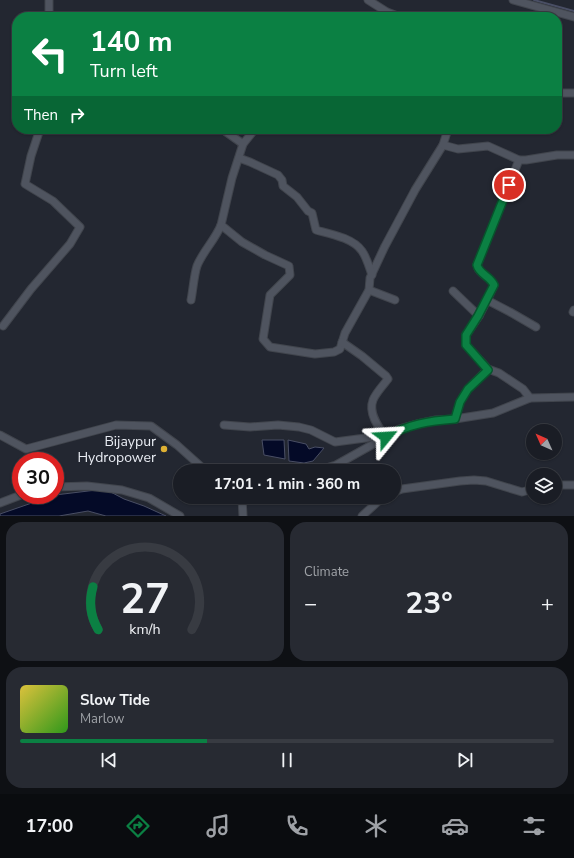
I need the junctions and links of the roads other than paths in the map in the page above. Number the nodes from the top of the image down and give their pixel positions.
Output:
1 (49, 0) edge
2 (368, 0) edge
3 (515, 0) edge
4 (49, 12) edge
5 (387, 12) edge
6 (557, 12) edge
7 (562, 14) edge
8 (574, 17) edge
9 (562, 93) edge
10 (574, 93) edge
11 (38, 134) edge
12 (229, 134) edge
13 (251, 134) edge
14 (446, 134) edge
15 (243, 144) junction
16 (443, 145) junction
17 (574, 156) edge
18 (238, 158) junction
19 (519, 160) junction
20 (221, 225) junction
21 (372, 275) junction
22 (369, 290) junction
23 (453, 291) dead end
24 (191, 300) dead end
25 (395, 300) dead end
26 (487, 300) junction
27 (478, 316) junction
28 (3, 326) dead end
29 (536, 327) dead end
30 (342, 342) junction
31 (488, 370) junction
32 (574, 397) edge
33 (530, 398) junction
34 (455, 419) junction
35 (224, 425) dead end
36 (0, 435) edge
37 (386, 437) junction
38 (198, 464) edge
39 (338, 464) edge
40 (574, 484) edge
41 (562, 485) edge
42 (64, 486) edge
43 (401, 489) edge
44 (526, 491) edge
45 (12, 498) edge
46 (0, 503) edge
47 (242, 504) edge
48 (375, 504) edge
49 (180, 516) edge
50 (243, 516) edge
51 (362, 516) edge

1 - 4 street
2 - 5 street
3 - 6 street
7 - 8 street
9 - 10 street
11 - 28 street
12 - 15 street
13 - 15 street
14 - 16 street
15 - 18 street
16 - 19 street
16 - 21 street
17 - 19 street
18 - 20 street
18 - 21 street
19 - 26 street
20 - 24 street
20 - 30 street
21 - 22 street
22 - 25 street
22 - 30 street
23 - 27 street
26 - 27 street
26 - 29 street
27 - 31 street
30 - 37 street
31 - 33 street
31 - 34 street
32 - 33 street
33 - 34 street
34 - 37 street
35 - 37 street
36 - 38 street
37 - 39 street
40 - 41 street
42 - 49 street
43 - 44 street
45 - 46 street
47 - 50 street
48 - 51 street

